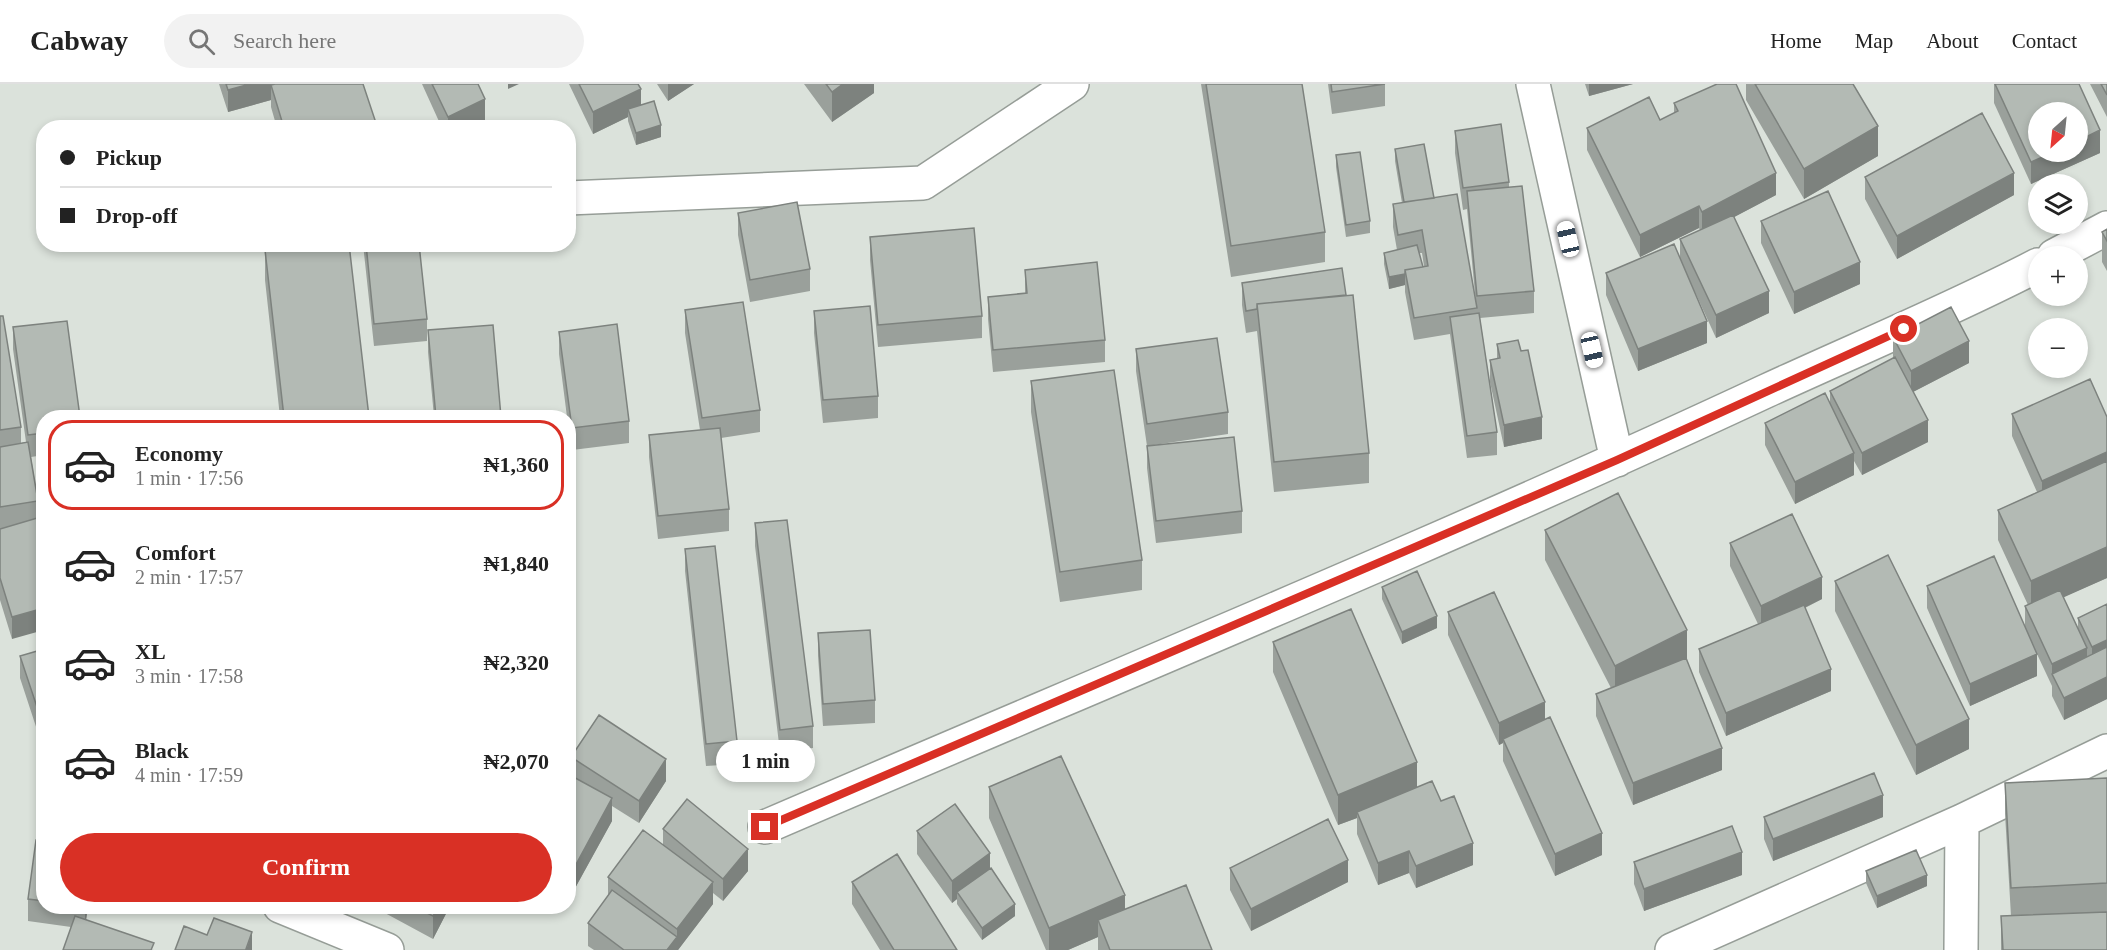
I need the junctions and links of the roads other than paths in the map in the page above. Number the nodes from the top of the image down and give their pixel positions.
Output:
1 (1072, 84) edge
2 (1533, 84) edge
3 (576, 198) edge
4 (2107, 228) edge
5 (2073, 246) edge
6 (2028, 270) edge
7 (1617, 460) junction
8 (2107, 752) edge
9 (1962, 821) junction
10 (765, 827) dead end
11 (299, 914) edge
12 (387, 950) edge
13 (1672, 950) edge
14 (1961, 950) edge

1 - 3 street
2 - 7 street
4 - 5 street
6 - 7 street
7 - 10 street
8 - 9 street
9 - 13 street
9 - 14 street
11 - 12 street

